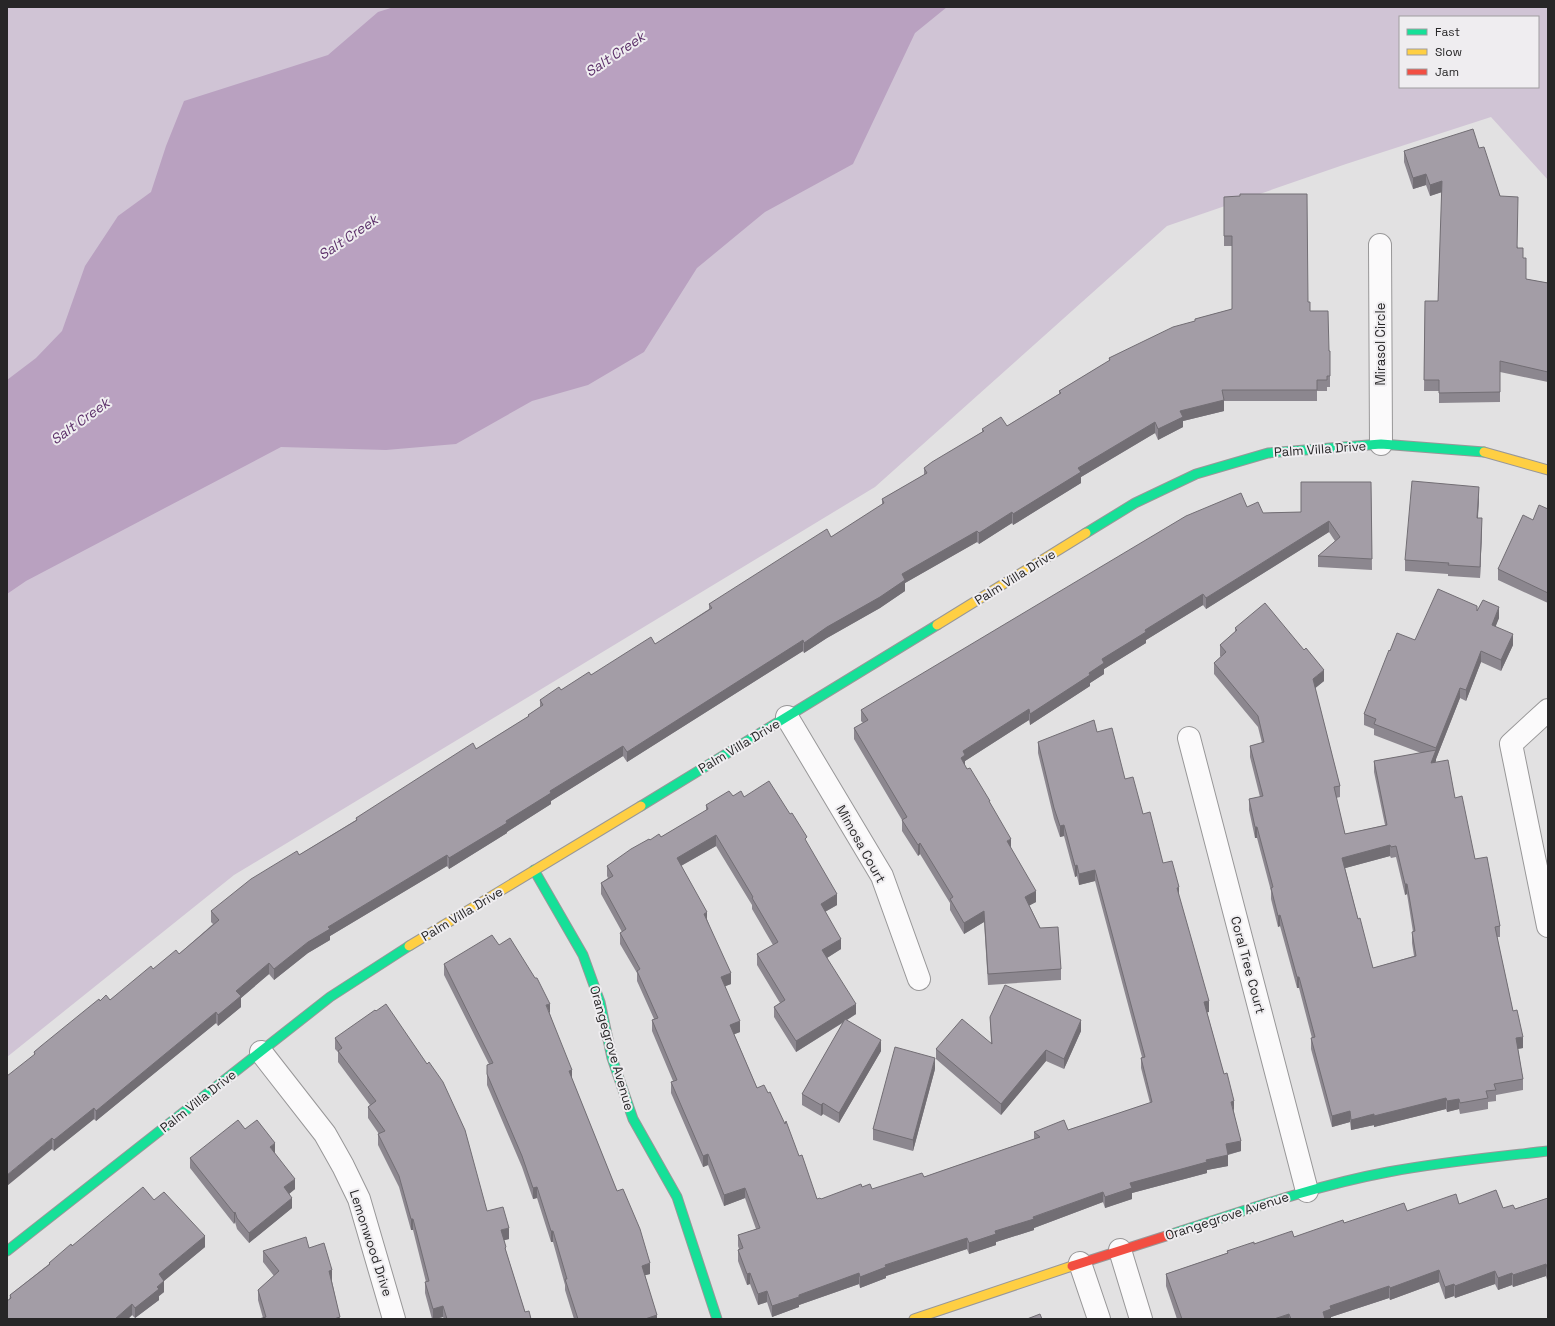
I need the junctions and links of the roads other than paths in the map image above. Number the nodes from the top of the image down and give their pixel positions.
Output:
1 (1380, 245) dead end
2 (1381, 444) junction
3 (1548, 470) edge
4 (1548, 710) edge
5 (787, 717) junction
6 (1189, 738) dead end
7 (534, 870) junction
8 (1548, 926) edge
9 (919, 979) dead end
10 (261, 1052) junction
11 (1548, 1151) edge
12 (1307, 1191) junction
13 (1120, 1250) junction
14 (7, 1251) edge
15 (1080, 1263) junction
16 (394, 1319) edge
17 (717, 1319) edge
18 (914, 1319) edge
19 (1099, 1319) edge
20 (1141, 1319) edge

1 - 2 street, Mirasol Circle
2 - 3 street, Palm Villa Drive
2 - 5 street, Palm Villa Drive
4 - 8 street
5 - 7 street, Palm Villa Drive
5 - 9 street, Mimosa Court
6 - 12 street, Coral Tree Court
7 - 10 street, Palm Villa Drive
7 - 17 street, Orangegrove Avenue
10 - 14 street, Palm Villa Drive
10 - 16 street, Lemonwood Drive
11 - 12 street, Orangegrove Avenue
12 - 13 street, Orangegrove Avenue
13 - 15 street, Orangegrove Avenue
13 - 20 street
15 - 18 street, Orangegrove Avenue
15 - 19 street

